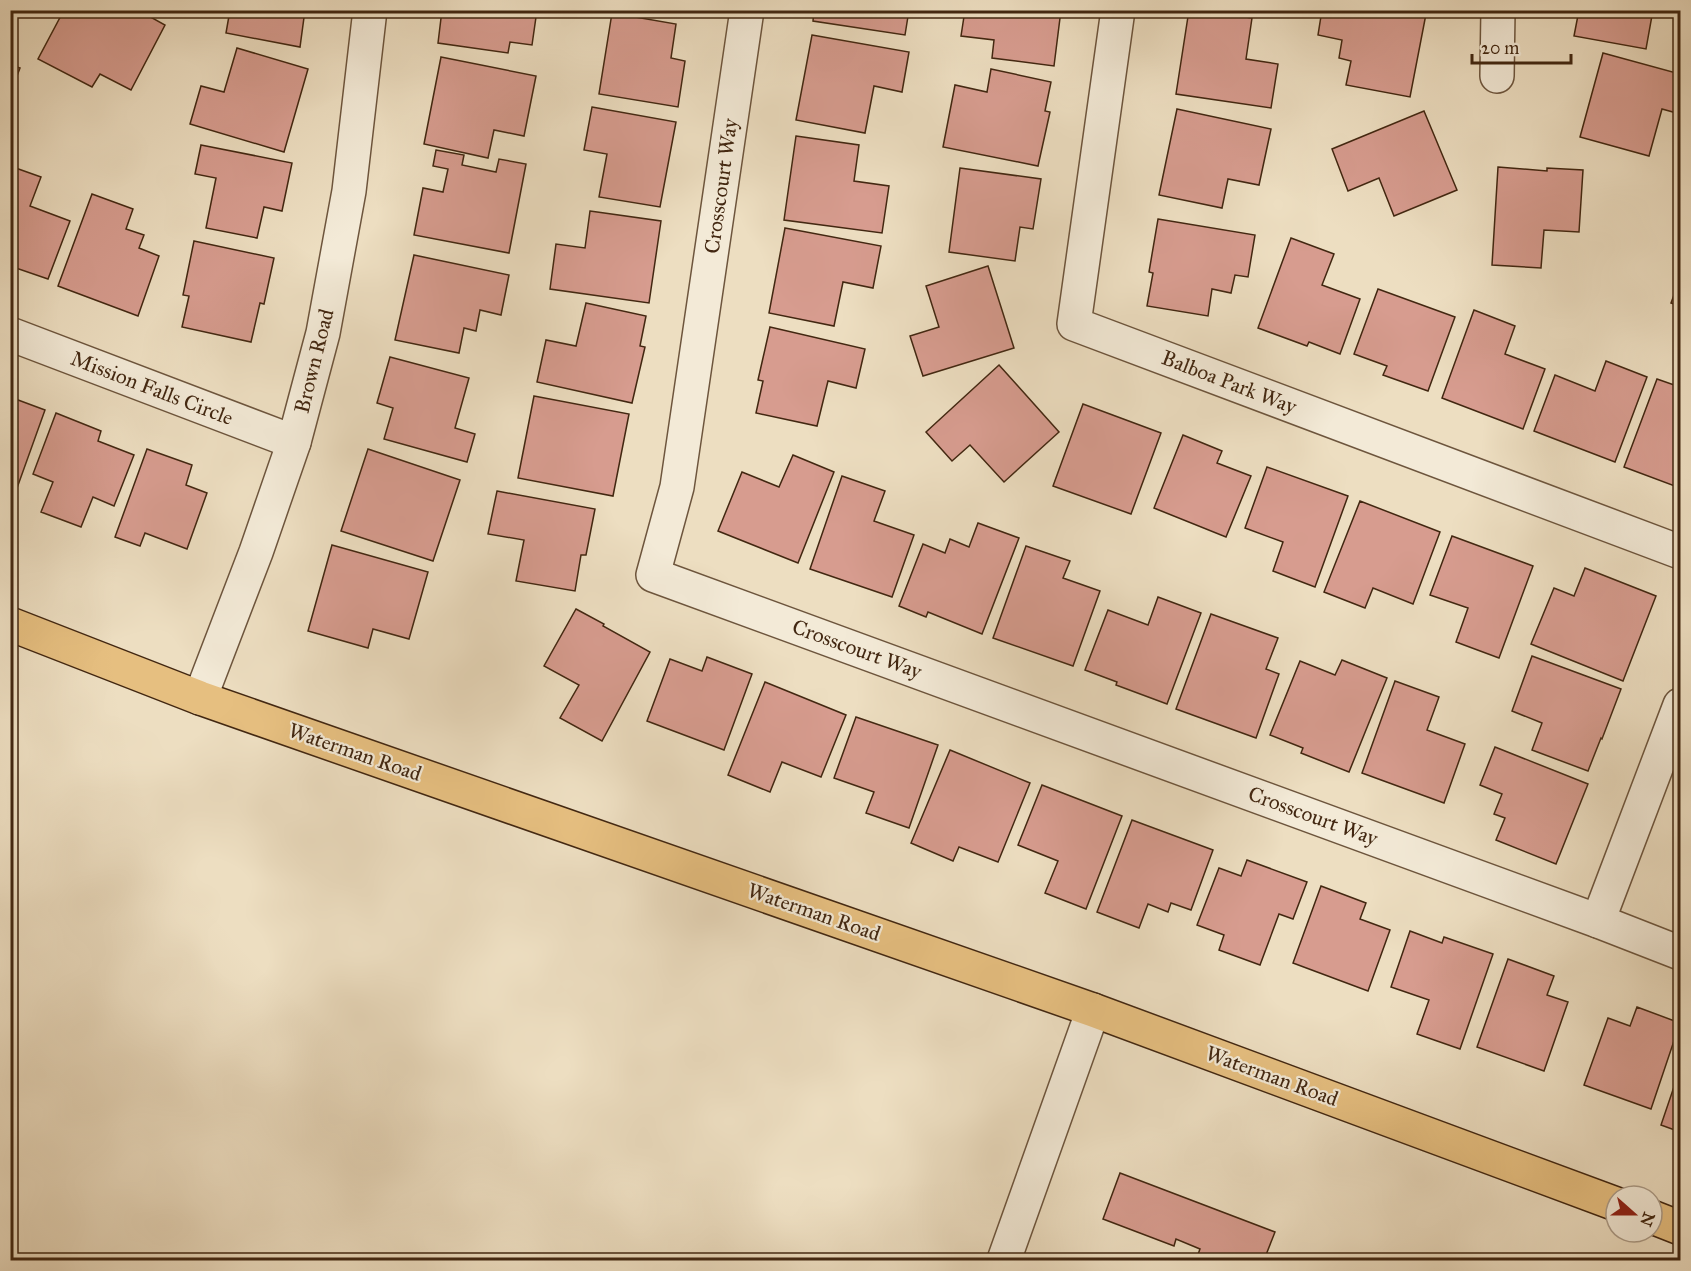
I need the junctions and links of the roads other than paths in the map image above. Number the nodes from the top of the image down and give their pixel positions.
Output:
1 (370, 10) edge
2 (747, 10) edge
3 (1118, 10) edge
4 (1498, 10) edge
5 (1497, 76) dead end
6 (10, 334) edge
7 (294, 442) junction
8 (1680, 552) edge
9 (10, 624) edge
10 (200, 698) junction
11 (1680, 705) edge
12 (1598, 921) junction
13 (1680, 952) edge
14 (1093, 1010) junction
15 (1604, 1200) edge
16 (1664, 1222) edge
17 (1680, 1228) edge
18 (1004, 1260) edge

1 - 7 street, Brown Road
2 - 12 street, Crosscourt Way
3 - 8 street, Balboa Park Way
4 - 5 street
6 - 7 street, Mission Falls Circle
7 - 10 street, Brown Road
9 - 10 main road, Waterman Road
10 - 14 main road, Waterman Road
11 - 12 street
12 - 13 street
14 - 15 main road, Waterman Road
14 - 18 street
16 - 17 main road

